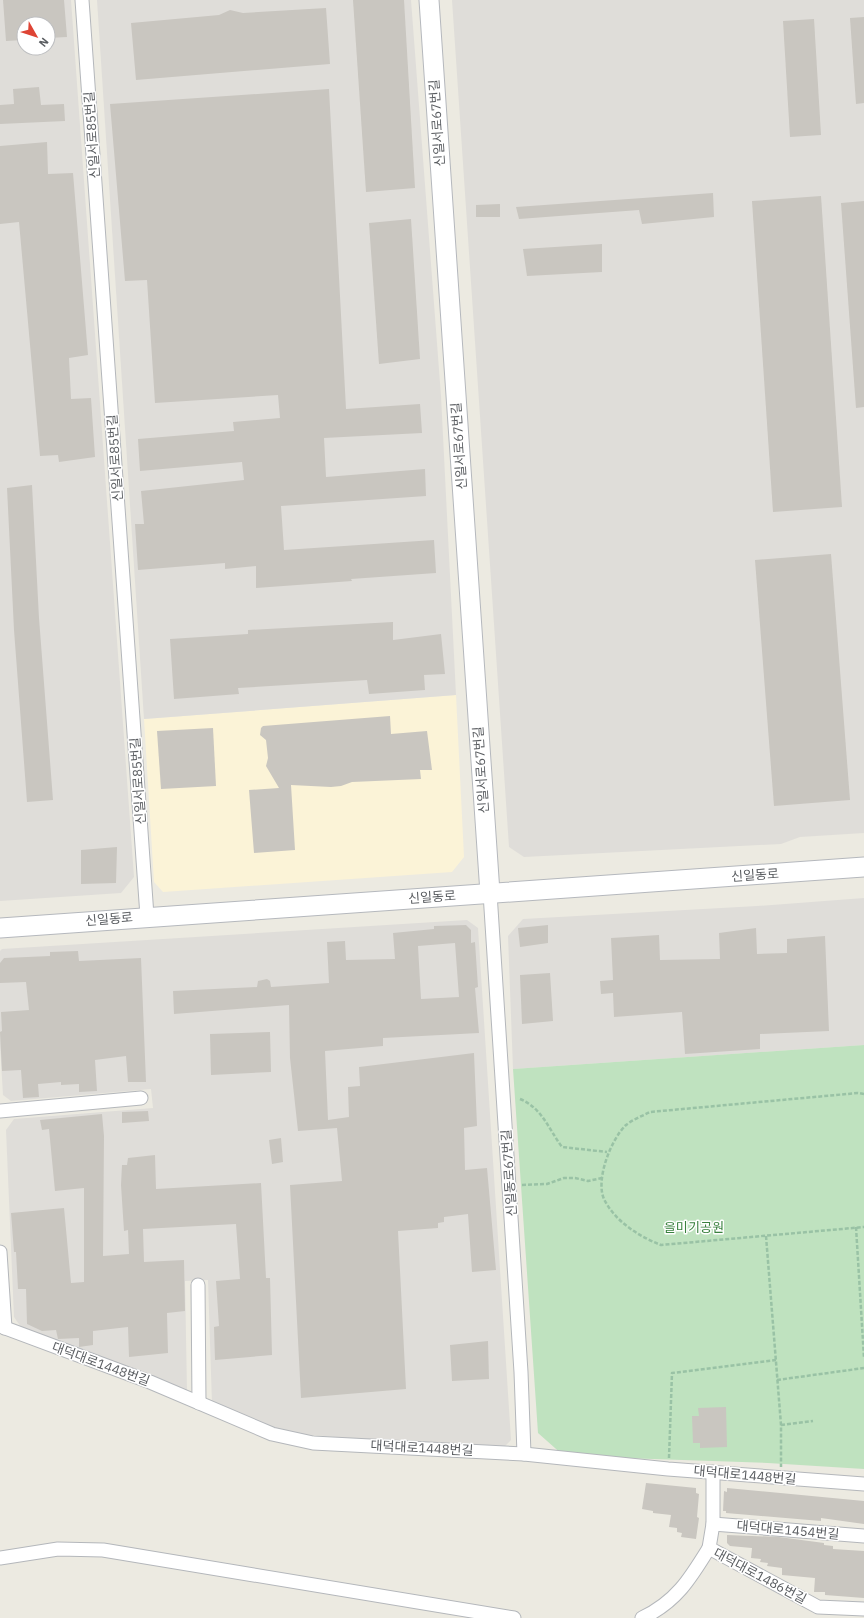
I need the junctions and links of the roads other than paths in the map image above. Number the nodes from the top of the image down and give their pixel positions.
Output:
1 (82, 0) edge
2 (429, 0) edge
3 (864, 867) edge
4 (490, 893) junction
5 (147, 916) junction
6 (0, 928) edge
7 (141, 1098) dead end
8 (0, 1111) edge
9 (0, 1252) edge
10 (198, 1285) dead end
11 (3, 1327) edge
12 (199, 1403) junction
13 (524, 1454) junction
14 (713, 1472) junction
15 (864, 1484) edge
16 (713, 1524) junction
17 (864, 1536) edge
18 (709, 1548) junction
19 (0, 1558) edge
20 (864, 1609) edge
21 (514, 1618) edge
22 (642, 1618) edge

1 - 5 street, 신일서로85번길
2 - 4 main road, 신일서로67번길
3 - 4 main road, 신일동로
4 - 5 main road, 신일동로
4 - 13 street, 신일동로67번길
5 - 6 main road, 신일동로
7 - 8 street
9 - 11 street
10 - 12 street
11 - 12 street, 대덕대로1448번길
12 - 13 street, 대덕대로1448번길
13 - 14 street, 대덕대로1448번길
14 - 15 street, 대덕대로1448번길
14 - 16 street, 대덕대로1486번길
16 - 17 street, 대덕대로1454번길
16 - 18 street, 대덕대로1486번길
18 - 20 street, 대덕대로1486번길
18 - 22 street
19 - 21 street

